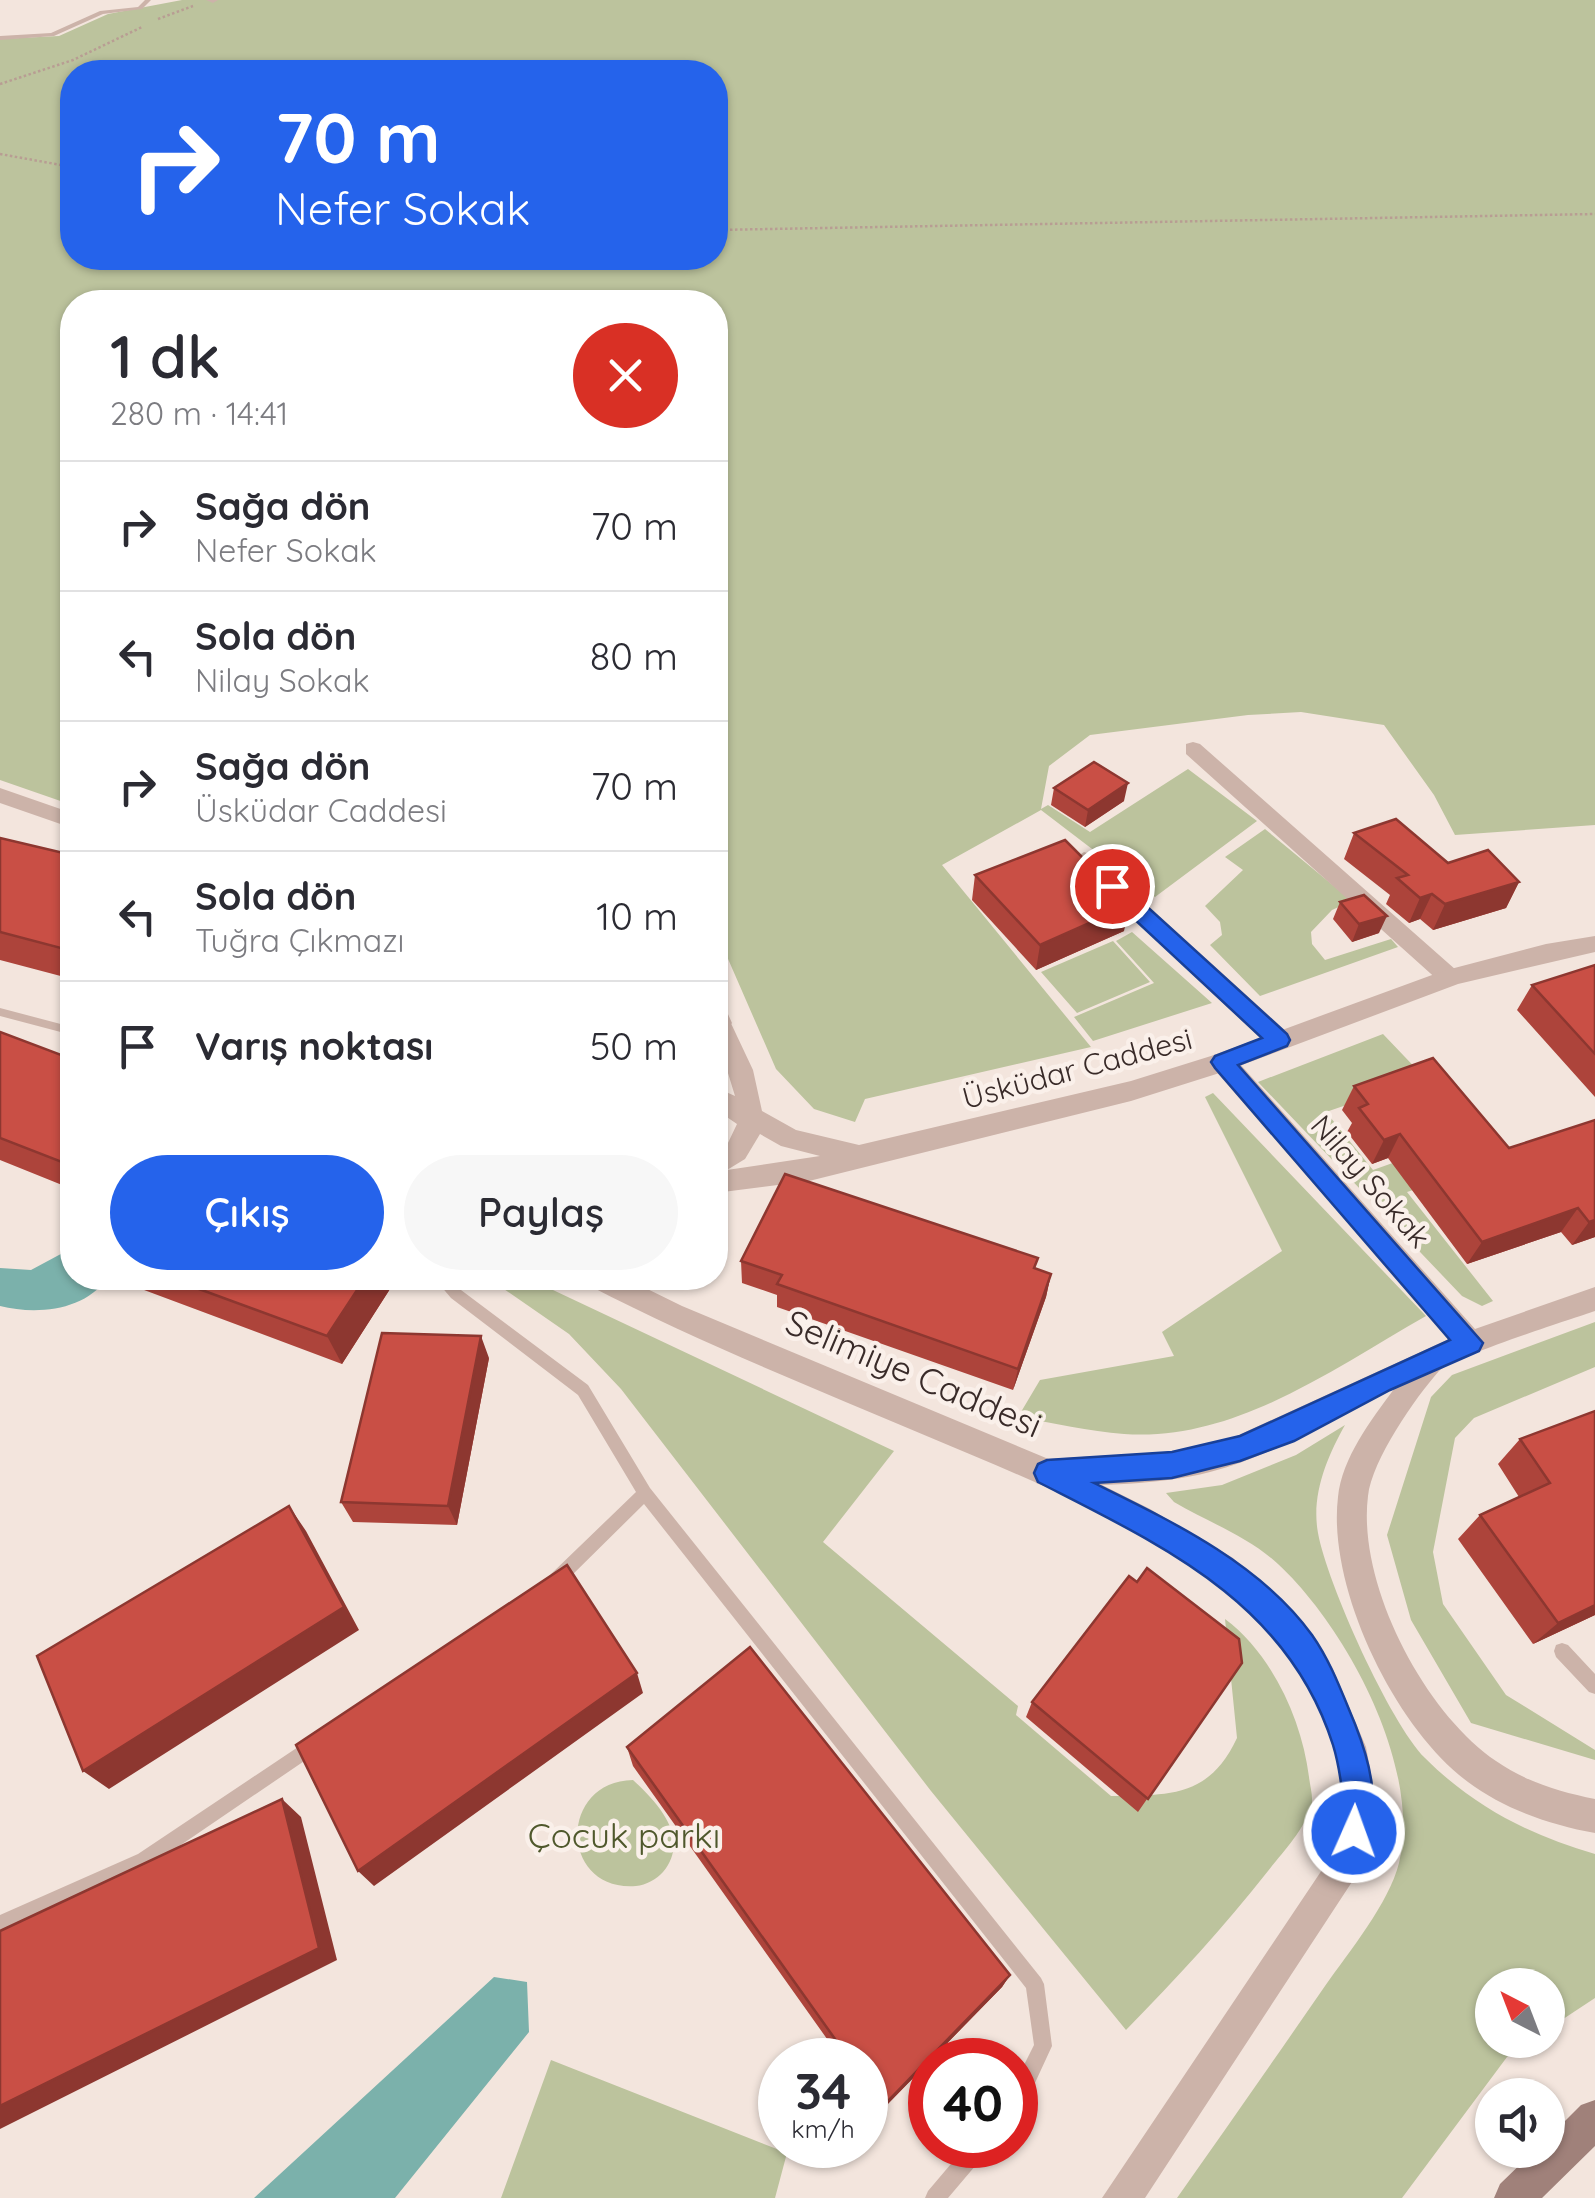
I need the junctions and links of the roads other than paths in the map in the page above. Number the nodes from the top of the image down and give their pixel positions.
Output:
1 (148, 0) edge
2 (0, 38) edge
3 (1192, 749) dead end
4 (0, 795) edge
5 (60, 817) edge
6 (1084, 860) edge
7 (1592, 947) edge
8 (1448, 976) junction
9 (0, 1012) edge
10 (60, 1029) edge
11 (1279, 1040) junction
12 (728, 1042) edge
13 (1222, 1062) junction
14 (728, 1105) edge
15 (747, 1116) junction
16 (859, 1155) junction
17 (728, 1157) edge
18 (728, 1180) edge
19 (452, 1290) edge
20 (623, 1290) edge
21 (1595, 1299) edge
22 (1470, 1343) junction
23 (1429, 1362) junction
24 (1047, 1473) junction
25 (645, 1493) junction
26 (536, 1593) edge
27 (1562, 1651) edge
28 (1595, 1686) edge
29 (324, 1738) edge
30 (1595, 1816) edge
31 (0, 1924) edge
32 (1038, 2056) edge
33 (1595, 2120) edge
34 (960, 2168) edge
35 (935, 2198) edge
36 (1122, 2198) edge
37 (1514, 2198) edge

1 - 2 lane
3 - 8 street
4 - 5 street
6 - 11 street
7 - 8 street, Üsküdar Caddesi
8 - 11 street, Üsküdar Caddesi
9 - 10 lane
11 - 13 street, Üsküdar Caddesi
12 - 15 street
13 - 16 street, Üsküdar Caddesi
13 - 22 street, Nilay Sokak
14 - 15 street
15 - 16 street
15 - 17 street
16 - 18 street, Üsküdar Caddesi
19 - 25 lane
20 - 24 street, Selimiye Caddesi
21 - 22 street
22 - 23 street
23 - 24 street
23 - 30 street
24 - 36 street, Selimiye Caddesi
25 - 26 lane
25 - 32 lane
27 - 28 lane
29 - 31 lane
33 - 37 main road
34 - 35 lane

